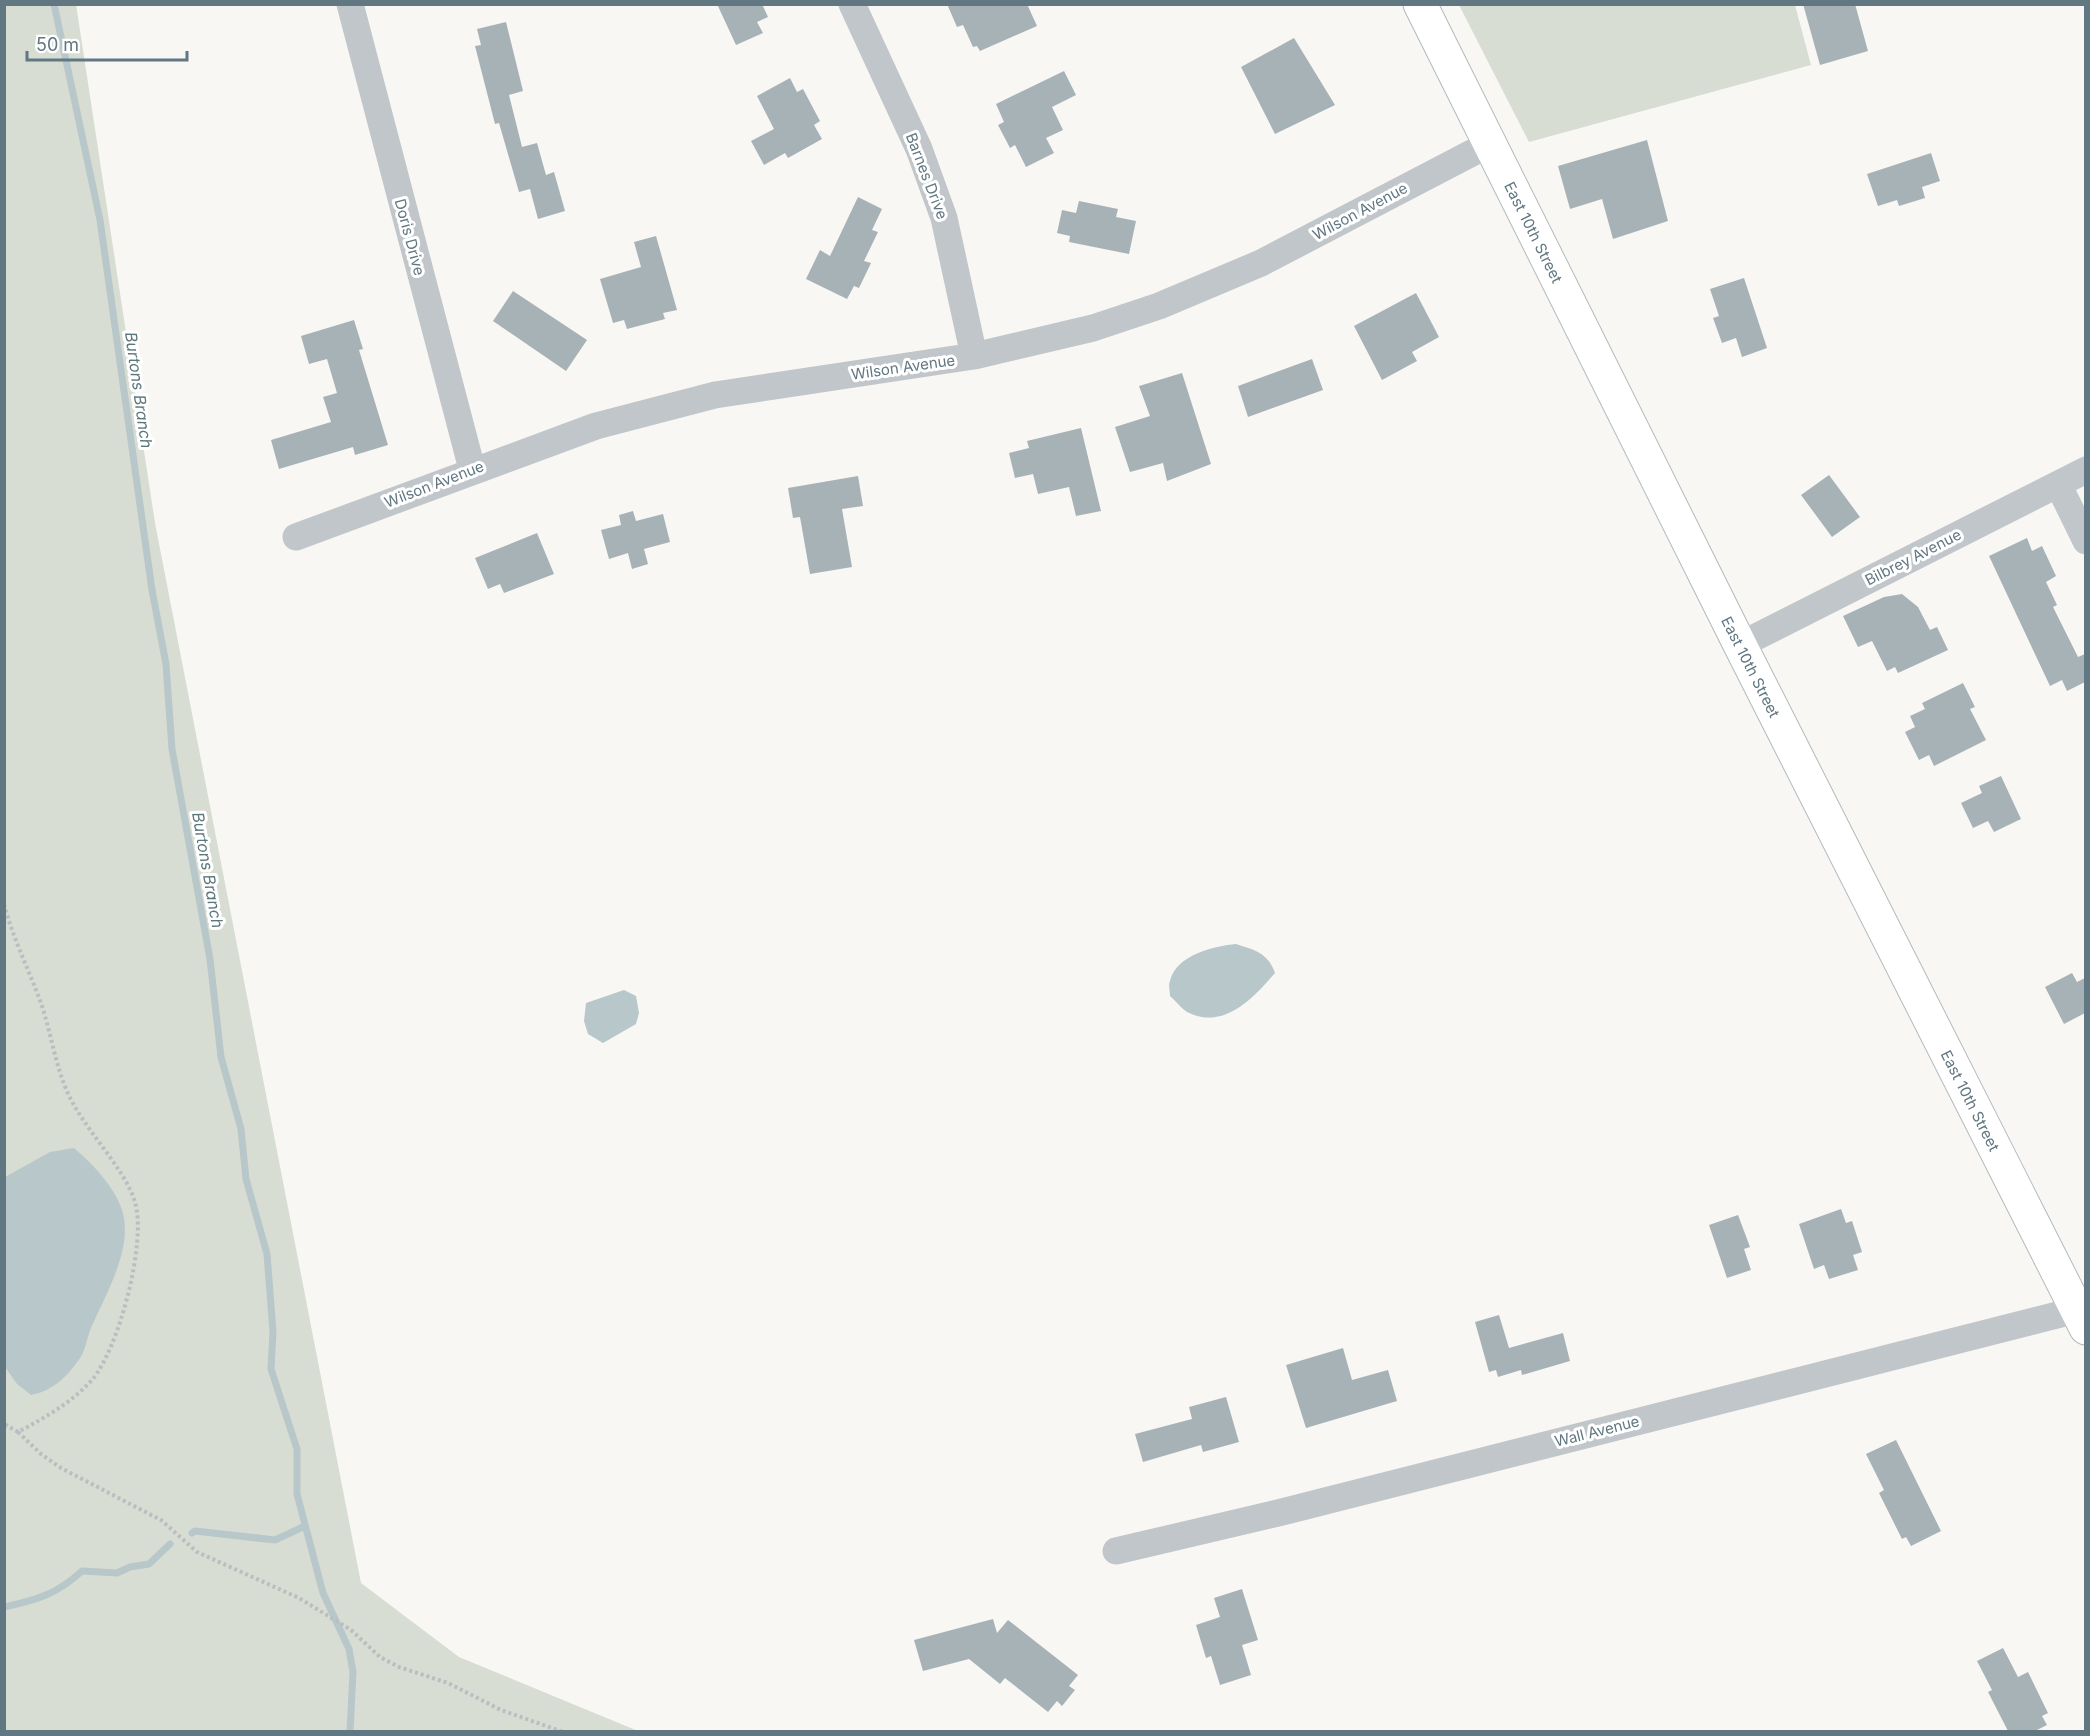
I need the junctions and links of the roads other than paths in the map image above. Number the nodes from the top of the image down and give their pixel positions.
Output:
1 (350, 4) edge
2 (852, 4) edge
3 (1420, 4) edge
4 (1491, 143) junction
5 (974, 356) junction
6 (472, 469) junction
7 (2085, 470) edge
8 (2058, 484) junction
9 (296, 537) dead end
10 (2085, 541) edge
11 (1740, 645) junction
12 (2083, 1320) edge
13 (1116, 1551) dead end

1 - 6 street, Doris Drive
2 - 5 street, Barnes Drive
3 - 4 main road, East 10th Street
4 - 5 street, Wilson Avenue
4 - 11 main road, East 10th Street
5 - 6 street, Wilson Avenue
6 - 9 street, Wilson Avenue
7 - 8 street, Bilbrey Avenue
8 - 10 street
8 - 11 street, Bilbrey Avenue
11 - 12 main road, East 10th Street
12 - 13 street, Wall Avenue

